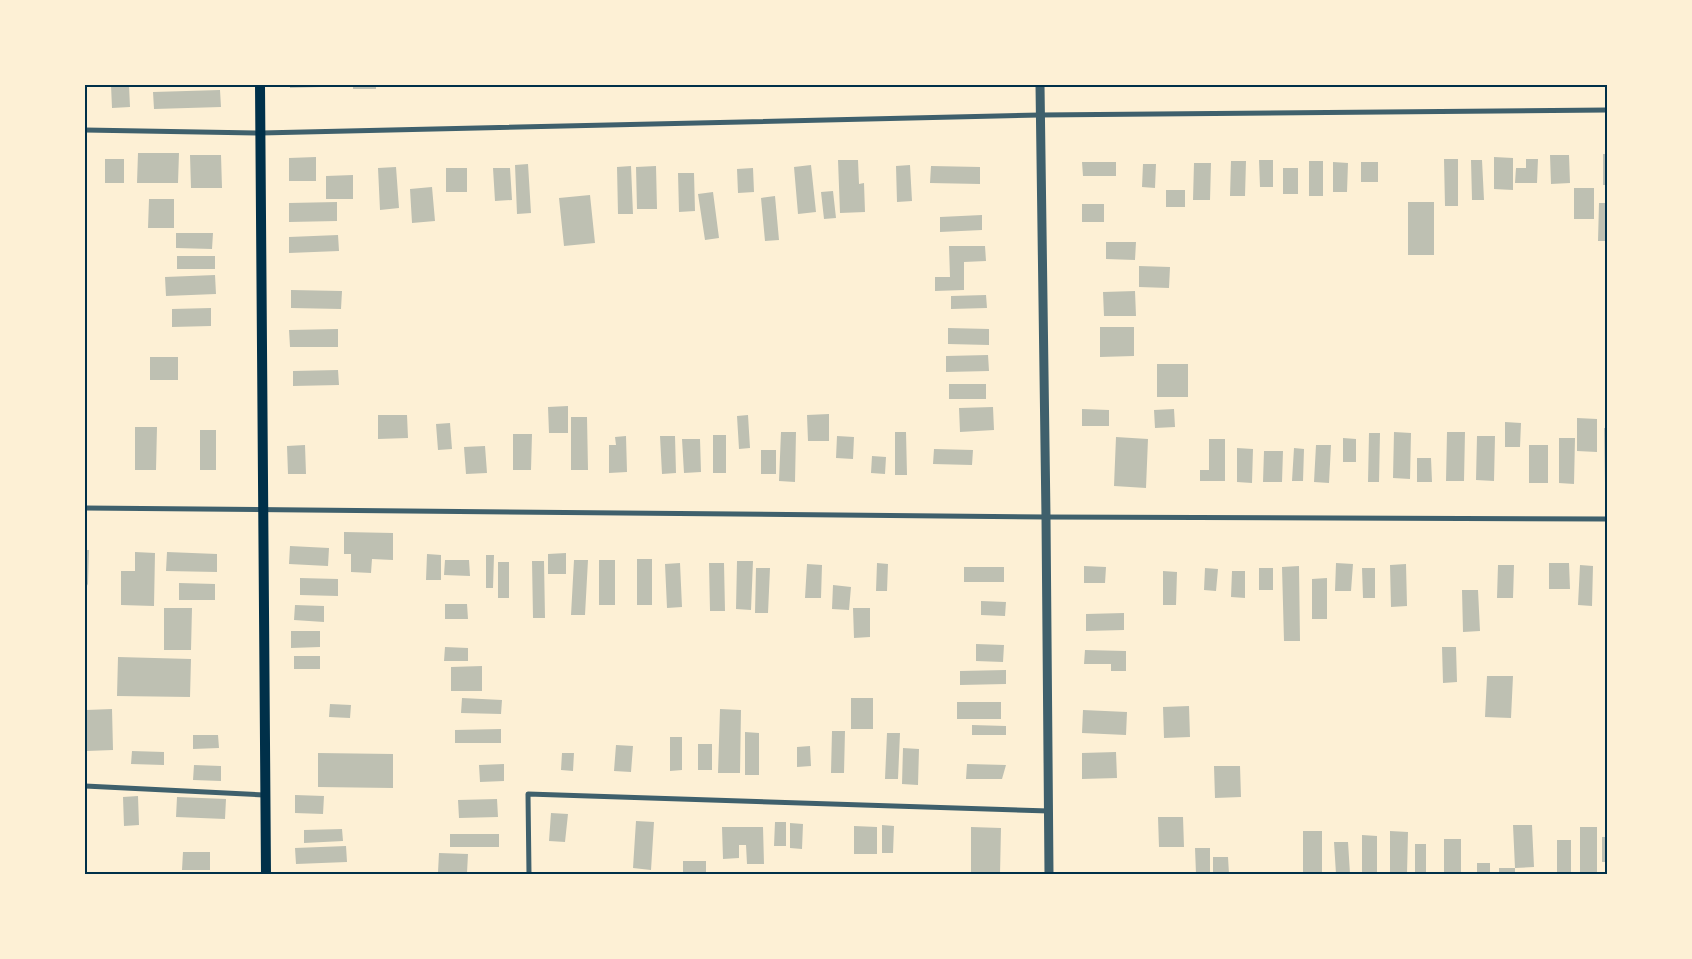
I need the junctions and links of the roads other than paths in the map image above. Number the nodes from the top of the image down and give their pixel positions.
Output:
1 (260, 85) edge
2 (1040, 85) edge
3 (1607, 110) edge
4 (1040, 115) junction
5 (85, 130) edge
6 (260, 133) junction
7 (85, 508) edge
8 (262, 509) junction
9 (1046, 518) junction
10 (1607, 518) edge
11 (85, 786) edge
12 (264, 795) junction
13 (1049, 811) junction
14 (266, 874) edge
15 (529, 874) edge
16 (1049, 874) edge

1 - 6 main road
2 - 4 street
3 - 4 street
4 - 6 street
4 - 9 street
5 - 6 street
6 - 8 main road
7 - 8 street
8 - 9 street
8 - 12 main road
9 - 10 street
9 - 13 street
11 - 12 street
12 - 14 main road
13 - 15 street
13 - 16 street

